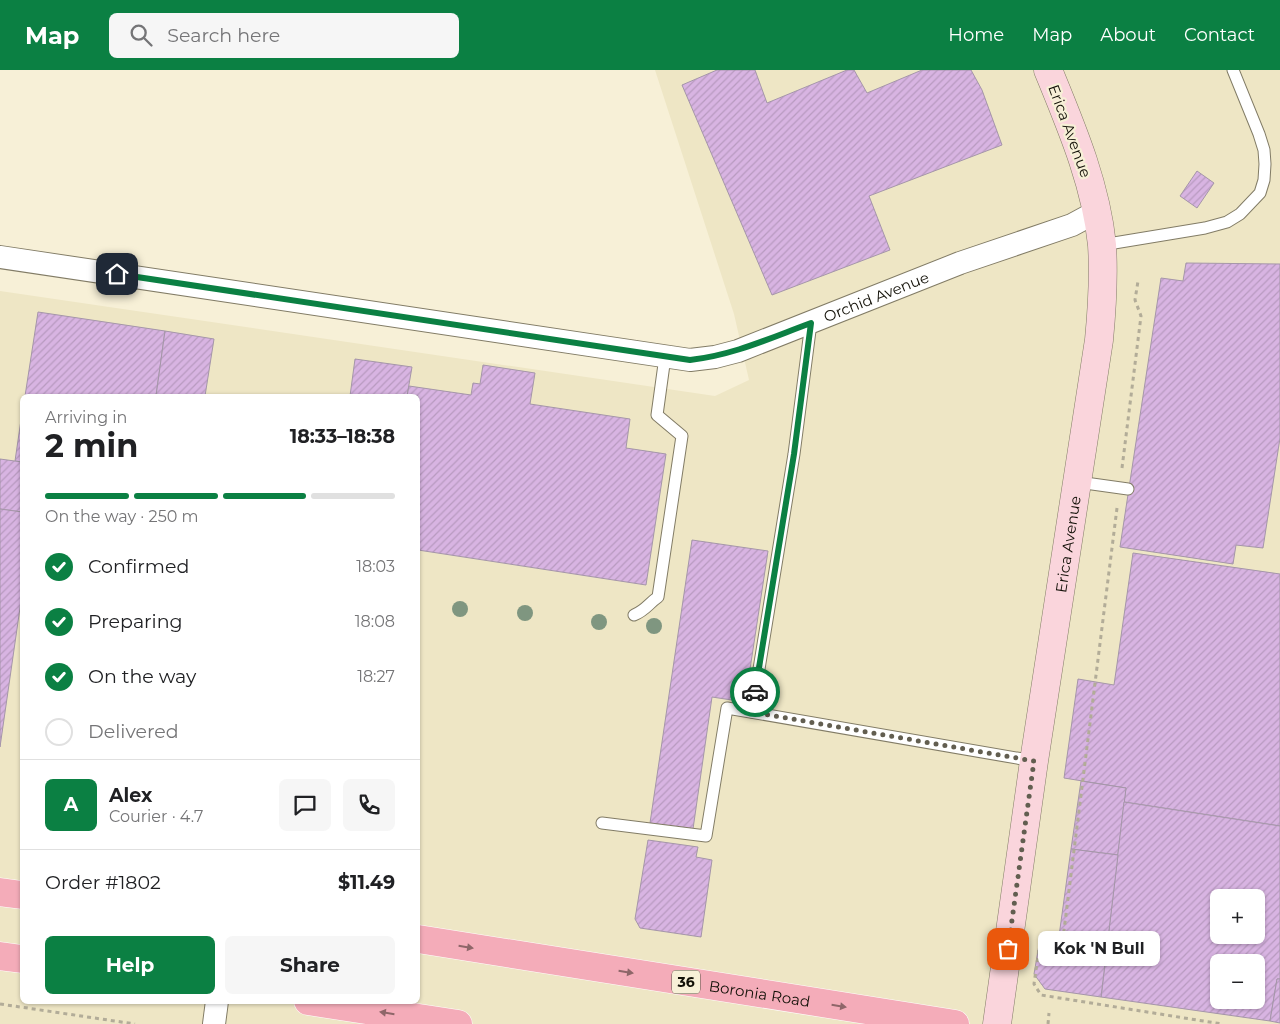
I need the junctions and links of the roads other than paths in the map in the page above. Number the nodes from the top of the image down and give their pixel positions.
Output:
1 (1048, 70) edge
2 (1233, 70) edge
3 (1096, 212) junction
4 (1102, 245) junction
5 (0, 257) edge
6 (811, 323) junction
7 (665, 357) junction
8 (1077, 482) junction
9 (1124, 488) road end
10 (634, 616) dead end
11 (752, 712) junction
12 (1034, 761) junction
13 (602, 823) dead end
14 (0, 892) edge
15 (20, 895) edge
16 (420, 939) edge
17 (0, 956) edge
18 (20, 959) edge
19 (217, 1004) edge
20 (328, 1004) edge
21 (214, 1024) edge
22 (458, 1024) edge
23 (955, 1024) edge
24 (997, 1024) edge

1 - 3 main road, Erica Avenue
2 - 4 lane
3 - 4 main road, Erica Avenue
3 - 6 street, Orchid Avenue
4 - 8 main road, Erica Avenue
5 - 7 street, Orchid Avenue
6 - 7 street, Orchid Avenue
6 - 11 lane
7 - 10 lane
8 - 9 lane
8 - 12 main road, Erica Avenue
11 - 12 lane
11 - 13 lane
12 - 24 main road, Erica Avenue
14 - 15 main road
16 -> 23 main road, Boronia Road / 36
17 - 18 main road
19 - 21 street
22 -> 20 main road

